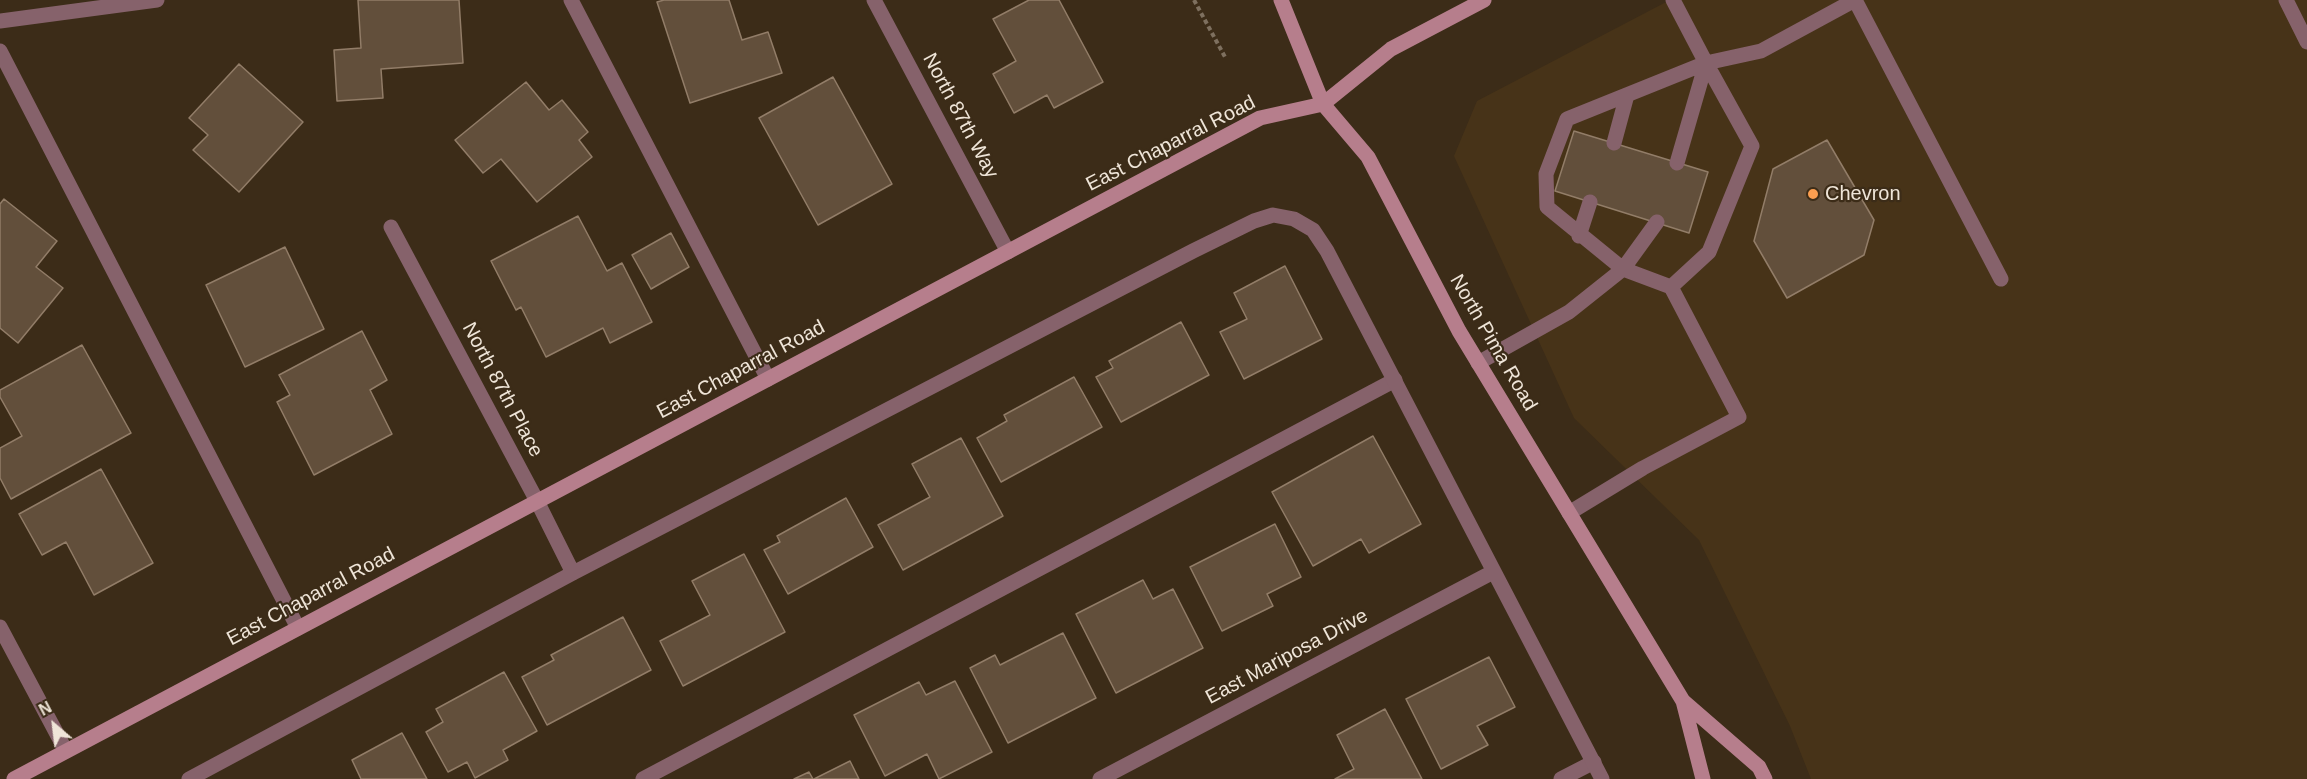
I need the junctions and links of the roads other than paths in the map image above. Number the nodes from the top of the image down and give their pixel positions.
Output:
1 (157, 0) edge
2 (571, 0) edge
3 (874, 0) edge
4 (1281, 0) edge
5 (1484, 0) edge
6 (1673, 0) edge
7 (2286, 0) edge
8 (0, 21) edge
9 (2307, 42) edge
10 (0, 51) edge
11 (1706, 63) junction
12 (1627, 95) junction
13 (1323, 104) junction
14 (1614, 143) dead end
15 (1677, 163) dead end
16 (1590, 202) dead end
17 (1657, 222) dead end
18 (391, 227) dead end
19 (1579, 236) junction
20 (1008, 252) junction
21 (1623, 269) junction
22 (2001, 279) dead end
23 (1671, 287) junction
24 (1478, 363) junction
25 (768, 379) junction
26 (1395, 380) junction
27 (537, 501) junction
28 (1569, 513) junction
29 (1493, 572) junction
30 (573, 573) junction
31 (0, 627) edge
32 (298, 628) junction
33 (1683, 701) junction
34 (66, 751) junction
35 (1594, 762) junction
36 (14, 779) edge
37 (189, 779) edge
38 (644, 779) edge
39 (1100, 779) edge
40 (1561, 779) edge
41 (1602, 779) edge
42 (1703, 779) edge
43 (1765, 779) edge

1 - 8 street
2 - 25 street
3 - 20 street, North 87th Way
4 - 13 main road, North Pima Road
5 - 13 main road, East Chaparral Road
6 - 11 street
7 - 9 street
10 - 32 street
11 - 12 street
11 - 15 street
11 - 22 street
11 - 23 street
12 - 14 street
12 - 19 street
13 - 20 main road, East Chaparral Road
13 - 24 main road, North Pima Road
16 - 19 street
17 - 21 street
18 - 27 street, North 87th Place
19 - 21 street
20 - 25 main road, East Chaparral Road
21 - 23 street
21 - 24 street
23 - 28 street
24 - 28 main road, North Pima Road
25 - 27 main road, East Chaparral Road
26 - 29 street
26 - 30 street
26 - 38 street
27 - 30 street, North 87th Place
27 - 32 main road, East Chaparral Road
28 - 33 main road, North Pima Road
29 - 35 street
29 - 39 street, East Mariposa Drive
30 - 37 street
31 - 34 street
32 - 34 main road, East Chaparral Road
33 - 42 main road, North Pima Road
33 - 43 main road, North Pima Road
34 - 36 main road, East Chaparral Road
35 - 40 street
35 - 41 street

